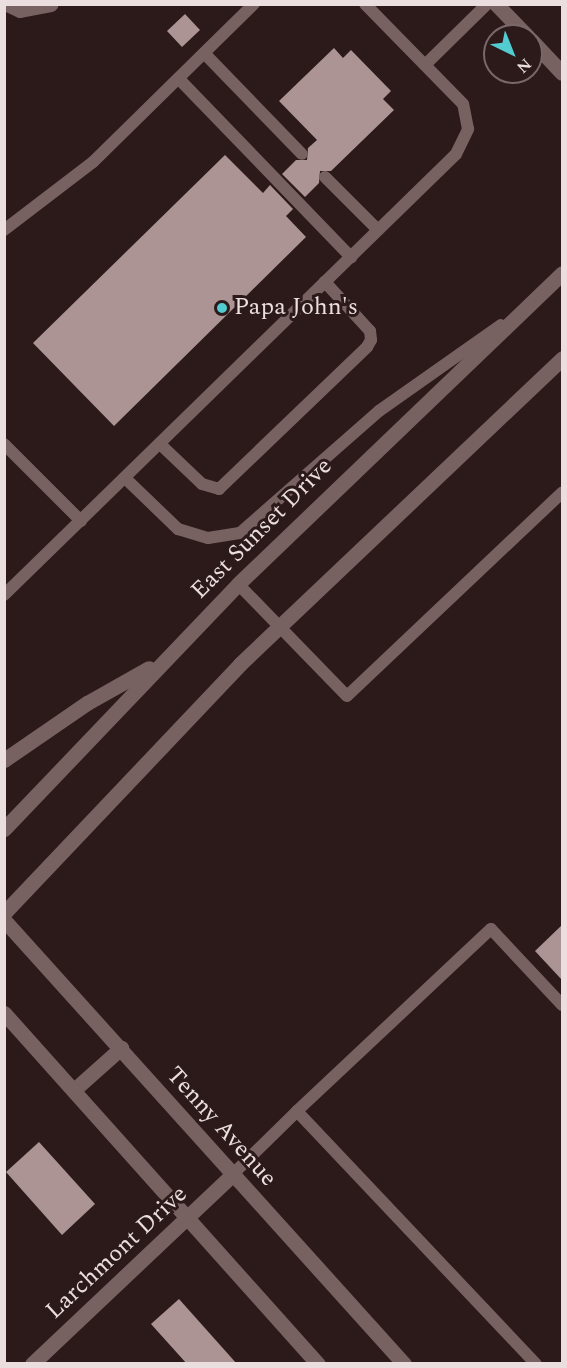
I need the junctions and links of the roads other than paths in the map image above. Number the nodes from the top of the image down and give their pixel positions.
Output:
1 (7, 4) edge
2 (50, 4) edge
3 (254, 4) edge
4 (365, 4) edge
5 (487, 4) edge
6 (496, 4) edge
7 (515, 24) edge
8 (543, 53) edge
9 (205, 54) junction
10 (425, 65) junction
11 (562, 73) edge
12 (179, 79) junction
13 (302, 154) dead end
14 (326, 177) dead end
15 (4, 230) edge
16 (378, 230) junction
17 (351, 256) junction
18 (562, 273) edge
19 (325, 282) junction
20 (522, 310) junction
21 (562, 358) edge
22 (4, 444) edge
23 (160, 444) junction
24 (125, 478) junction
25 (562, 493) edge
26 (81, 521) junction
27 (238, 584) junction
28 (4, 595) edge
29 (279, 625) junction
30 (162, 661) junction
31 (4, 760) edge
32 (4, 829) edge
33 (4, 913) edge
34 (4, 920) edge
35 (562, 1005) edge
36 (4, 1013) edge
37 (121, 1047) junction
38 (75, 1089) junction
39 (297, 1111) junction
40 (233, 1174) junction
41 (188, 1218) junction
42 (32, 1364) edge
43 (318, 1364) edge
44 (404, 1364) edge
45 (536, 1364) edge

1 - 2 main road
3 - 9 lane
4 - 10 lane
5 - 10 lane
6 - 7 main road
8 - 11 main road
9 - 12 lane
9 - 13 lane
10 - 16 lane
12 - 15 lane
12 - 17 lane
14 - 16 lane
16 - 17 lane
17 - 19 lane
18 - 20 main road, East Sunset Drive
19 - 23 lane
19 - 23 lane
20 - 24 lane
20 - 27 main road, East Sunset Drive
21 - 29 main road
22 - 26 lane
23 - 24 lane
24 - 26 lane
25 - 29 lane
26 - 28 lane
27 - 29 lane
27 - 30 main road, East Sunset Drive
29 - 33 main road
30 - 31 main road
30 - 32 main road, East Sunset Drive
34 - 37 main road, Tenny Avenue
35 - 39 lane
36 - 38 main road
37 - 38 main road
37 - 40 main road, Tenny Avenue
38 - 41 main road
39 - 40 lane
39 - 45 lane
40 - 41 main road, Larchmont Drive
40 - 44 main road, Tenny Avenue
41 - 42 main road, Larchmont Drive
41 - 43 main road

